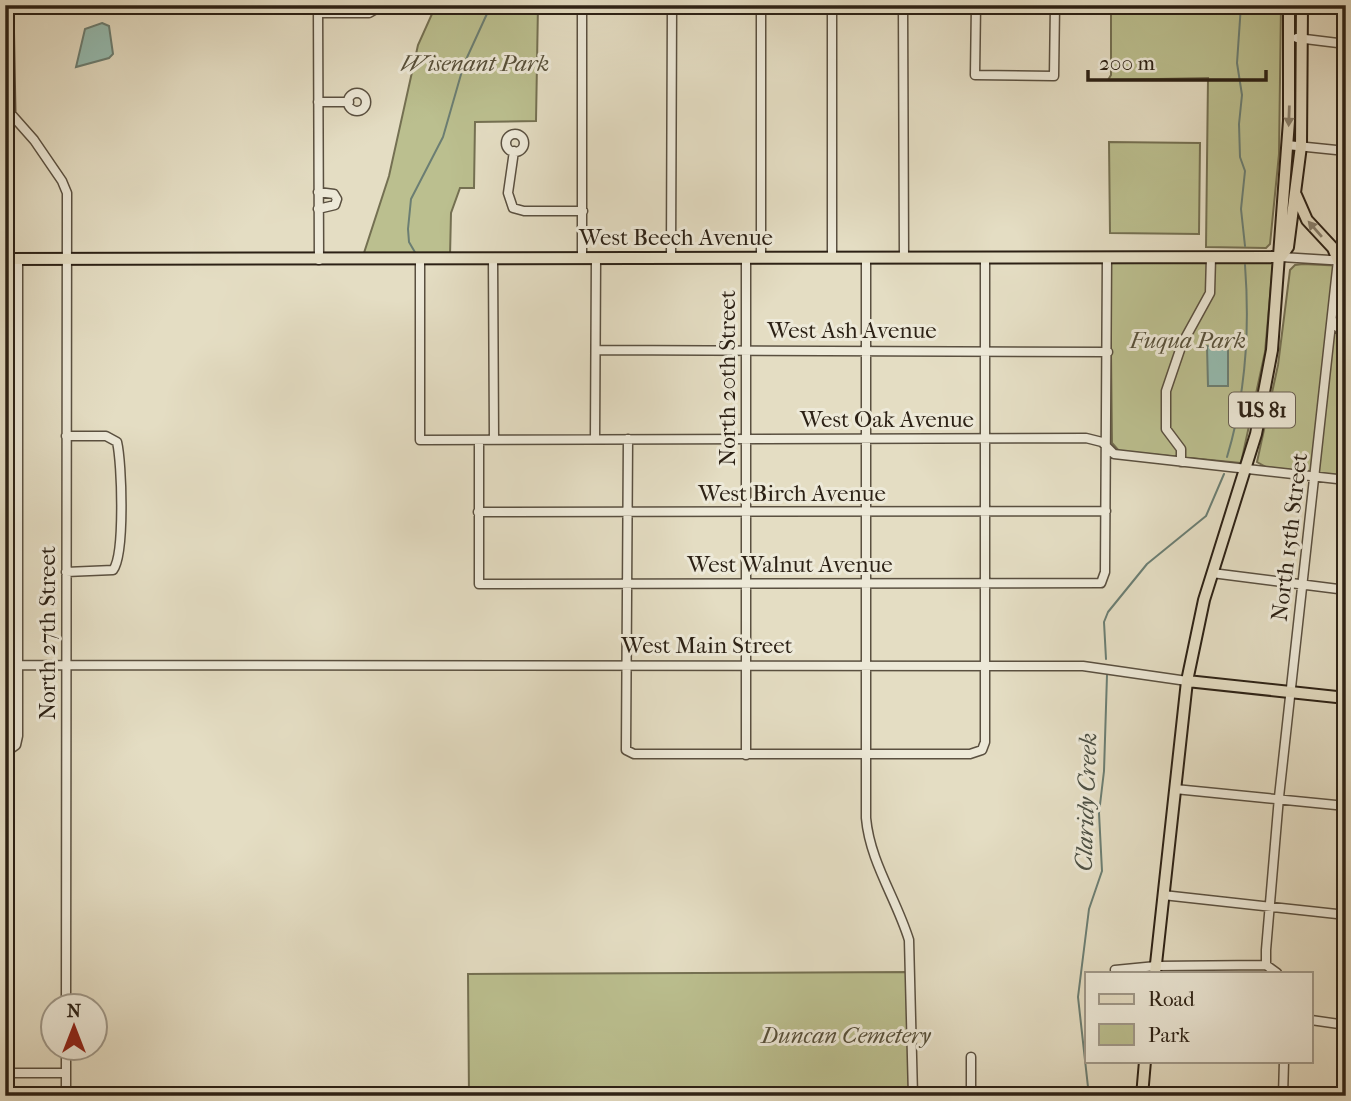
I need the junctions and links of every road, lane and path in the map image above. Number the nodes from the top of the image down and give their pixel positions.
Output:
1 (9, 5) edge
2 (383, 5) edge
3 (582, 5) edge
4 (672, 5) edge
5 (761, 5) edge
6 (832, 5) edge
7 (903, 5) edge
8 (976, 5) edge
9 (1055, 5) edge
10 (1289, 5) edge
11 (1302, 5) edge
12 (318, 9) edge
13 (1289, 38) junction
14 (1302, 38) junction
15 (1346, 44) edge
16 (318, 102) junction
17 (349, 102) dead end
18 (1287, 145) junction
19 (1301, 146) junction
20 (514, 151) dead end
21 (1346, 151) edge
22 (318, 192) junction
23 (1296, 195) junction
24 (318, 209) junction
25 (583, 211) junction
26 (1279, 253) junction
27 (1107, 257) junction
28 (1211, 257) junction
29 (493, 258) junction
30 (582, 258) junction
31 (596, 258) junction
32 (671, 258) junction
33 (746, 258) junction
34 (761, 258) junction
35 (832, 258) junction
36 (866, 258) junction
37 (904, 258) junction
38 (985, 258) junction
39 (5, 259) edge
40 (18, 259) junction
41 (66, 259) junction
42 (420, 259) junction
43 (318, 260) junction
44 (1342, 261) edge
45 (1334, 323) junction
46 (1346, 338) edge
47 (745, 348) junction
48 (865, 349) junction
49 (984, 349) junction
50 (596, 350) junction
51 (1108, 352) junction
52 (66, 436) junction
53 (865, 438) junction
54 (494, 439) junction
55 (595, 439) junction
56 (628, 439) junction
57 (746, 439) junction
58 (985, 439) junction
59 (479, 440) junction
60 (1107, 449) junction
61 (1181, 462) junction
62 (1247, 469) junction
63 (1315, 477) junction
64 (1346, 480) edge
65 (985, 511) junction
66 (1107, 511) junction
67 (478, 512) junction
68 (627, 512) junction
69 (746, 512) junction
70 (866, 513) junction
71 (66, 572) junction
72 (1212, 573) junction
73 (627, 583) junction
74 (865, 583) junction
75 (985, 583) junction
76 (746, 584) junction
77 (1301, 586) junction
78 (1346, 590) edge
79 (18, 665) junction
80 (66, 666) junction
81 (626, 666) junction
82 (986, 666) junction
83 (746, 667) junction
84 (866, 667) junction
85 (1187, 681) junction
86 (1292, 692) junction
87 (1346, 698) edge
88 (5, 753) edge
89 (746, 755) junction
90 (866, 755) junction
91 (1175, 789) junction
92 (1279, 797) junction
93 (1346, 806) edge
94 (1163, 895) junction
95 (1270, 908) junction
96 (1346, 915) edge
97 (1266, 965) junction
98 (1115, 970) dead end
99 (1155, 970) edge
100 (1276, 972) edge
101 (66, 992) edge
102 (1312, 1020) edge
103 (1346, 1025) edge
104 (971, 1057) dead end
105 (66, 1062) edge
106 (1145, 1062) edge
107 (1284, 1062) edge
108 (5, 1073) edge
109 (66, 1073) junction
110 (66, 1096) edge
111 (913, 1096) edge
112 (971, 1096) edge
113 (1142, 1096) edge
114 (1283, 1096) edge

1 - 41 street, North 27th Street
2 - 12 street
3 - 25 street
4 - 32 street
5 - 34 street
6 - 35 street
7 - 37 street
8 - 9 street
10 - 13 main road, US 81
11 - 14 main road, US 81
12 - 16 street
13 - 14 street
13 -> 18 main road, US 81
14 - 15 street
14 - 19 main road, US 81
16 - 17 street
16 - 22 street
18 - 19 street
18 - 26 main road, US 81
19 - 21 street
19 - 23 main road, US 81
20 - 25 street
22 - 24 street
22 - 24 street
23 - 26 main road, US 81
44 -> 23 main road
24 - 43 street
25 - 30 street
26 - 28 main road, West Beech Avenue
26 - 44 street, West Beech Avenue
26 - 62 main road, US 81
27 - 28 main road, West Beech Avenue
27 - 38 main road, West Beech Avenue
27 - 51 street
28 - 61 street
29 - 30 main road, West Beech Avenue
29 - 42 main road, West Beech Avenue
29 - 54 street
30 - 31 main road, West Beech Avenue
31 - 32 main road, West Beech Avenue
31 - 50 street
32 - 33 main road, West Beech Avenue
33 - 34 main road, West Beech Avenue
33 - 47 street, North 20th Street
34 - 35 main road, West Beech Avenue
35 - 36 main road, West Beech Avenue
36 - 37 main road, West Beech Avenue
36 - 48 street
37 - 38 main road, West Beech Avenue
38 - 49 street
39 - 40 main road, West Beech Avenue
40 - 41 main road, West Beech Avenue
40 - 79 street
41 - 43 main road, West Beech Avenue
41 - 52 street, North 27th Street
42 - 43 main road, West Beech Avenue
42 - 59 street, West Oak Avenue
44 - 45 street, North 15th Street
45 - 46 street
45 - 63 street, North 15th Street
47 - 48 street, West Ash Avenue
47 - 50 street, West Ash Avenue
47 - 57 street, North 20th Street
48 - 49 street, West Ash Avenue
48 - 53 street
49 - 51 street, West Ash Avenue
49 - 58 street
50 - 55 street
51 - 60 street
52 - 71 street, North 27th Street
52 - 71 street
53 - 57 street, West Oak Avenue
53 - 58 street, West Oak Avenue
53 - 70 street
54 - 55 street, West Oak Avenue
54 - 59 street, West Oak Avenue
55 - 56 street, West Oak Avenue
56 - 57 street, West Oak Avenue
56 - 68 street
57 - 69 street, North 20th Street
58 - 60 street, West Oak Avenue
58 - 65 street
59 - 67 street
60 - 61 street, West Oak Avenue
60 - 66 street
61 - 62 street, West Oak Avenue
62 - 63 street, West Oak Avenue
62 - 72 main road, US 81
63 - 64 street, West Oak Avenue
63 - 77 street, North 15th Street
65 - 66 street, West Birch Avenue
65 - 70 street, West Birch Avenue
65 - 75 street
66 - 75 street, West Walnut Avenue
67 - 68 street, West Birch Avenue
67 - 73 street, West Walnut Avenue
68 - 69 street, West Birch Avenue
68 - 73 street
69 - 70 street, West Birch Avenue
69 - 76 street, North 20th Street
70 - 74 street
71 - 80 street, North 27th Street
72 - 77 street
72 - 85 main road, US 81
73 - 76 street, West Walnut Avenue
73 - 81 street
74 - 75 street, West Walnut Avenue
74 - 76 street, West Walnut Avenue
74 - 84 street
75 - 82 street
76 - 83 street, North 20th Street
77 - 78 street
77 - 86 street, North 15th Street
79 - 80 street, West Main Street
79 - 88 street
80 - 81 street, West Main Street
80 - 101 street, North 27th Street
81 - 83 street, West Main Street
81 - 89 street
82 - 84 street, West Main Street
82 - 85 street, West Main Street
82 - 90 street
83 - 84 street, West Main Street
83 - 89 street, North 20th Street
84 - 90 street
85 - 86 main road, West Main Street
85 - 91 main road, US 81
86 - 87 main road, West Main Street
86 - 92 street, North 15th Street
89 - 90 street
90 - 111 street
91 - 92 street
91 - 94 main road, US 81
92 - 93 street
92 - 95 street, North 15th Street
94 - 95 street
94 - 99 main road, US 81
95 - 96 street
95 - 97 street, North 15th Street
97 - 99 street
97 - 100 street
98 - 99 street
102 - 103 street
104 - 112 street
105 - 109 street
106 - 113 main road
107 - 114 street
108 - 109 street
109 - 110 street

